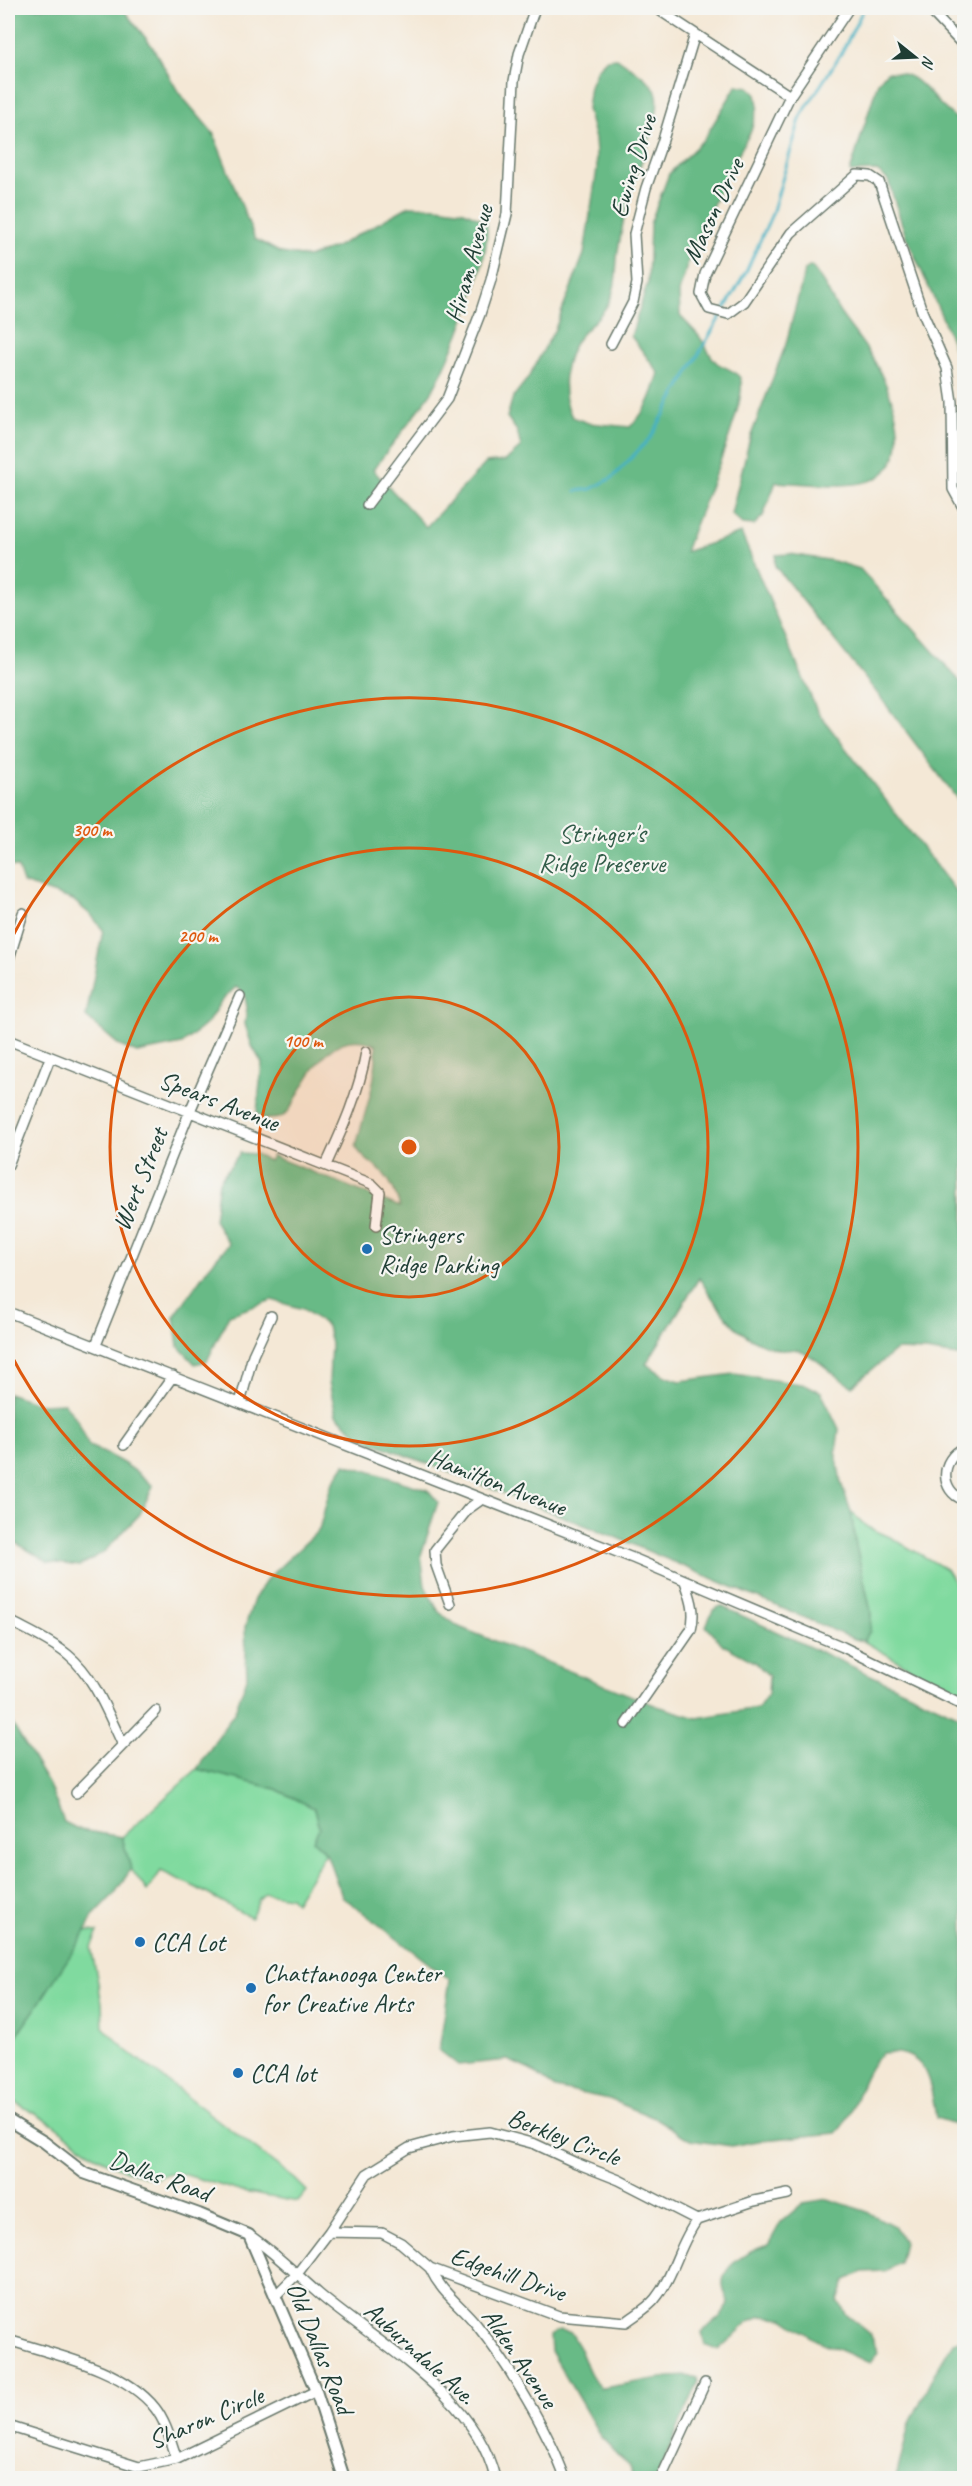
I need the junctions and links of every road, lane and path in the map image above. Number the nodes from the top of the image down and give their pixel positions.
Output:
1 (535, 8) edge
2 (656, 8) edge
3 (849, 8) edge
4 (928, 8) edge
5 (695, 34) junction
6 (964, 46) edge
7 (790, 96) junction
8 (611, 344) dead end
9 (367, 505) dead end
10 (964, 509) edge
11 (23, 913) dead end
12 (8, 962) edge
13 (240, 996) dead end
14 (8, 1040) edge
15 (366, 1052) dead end
16 (50, 1058) junction
17 (190, 1111) junction
18 (8, 1165) edge
19 (326, 1165) junction
20 (376, 1226) dead end
21 (8, 1312) edge
22 (271, 1316) dead end
23 (96, 1345) junction
24 (173, 1376) junction
25 (240, 1403) junction
26 (124, 1445) dead end
27 (964, 1448) edge
28 (482, 1499) junction
29 (964, 1500) edge
30 (685, 1581) junction
31 (450, 1604) dead end
32 (8, 1620) edge
33 (964, 1706) edge
34 (156, 1711) dead end
35 (626, 1724) dead end
36 (123, 1745) junction
37 (76, 1793) dead end
38 (8, 2120) edge
39 (788, 2194) dead end
40 (697, 2220) junction
41 (329, 2232) junction
42 (249, 2235) junction
43 (430, 2268) junction
44 (297, 2274) junction
45 (276, 2295) junction
46 (8, 2340) edge
47 (705, 2383) dead end
48 (316, 2391) junction
49 (8, 2426) edge
50 (177, 2459) junction
51 (344, 2478) edge
52 (495, 2478) edge
53 (565, 2478) edge
54 (662, 2478) edge

1 - 9 street, Hiram Avenue
2 - 5 street
3 - 7 street, Mason Drive
4 - 6 street
5 - 7 street
5 - 8 street, Ewing Drive
7 - 10 street, Mason Drive
11 - 12 street
13 - 17 street, Wert Street
14 - 16 street, Spears Avenue
15 - 19 street
16 - 17 street, Spears Avenue
16 - 18 street
17 - 19 street, Spears Avenue
17 - 23 street, Wert Street
19 - 20 street, Spears Avenue
21 - 23 street, Hamilton Avenue
22 - 25 street
23 - 24 street, Hamilton Avenue
24 - 25 street, Hamilton Avenue
24 - 26 street
25 - 28 street, Hamilton Avenue
27 - 29 street
28 - 30 street, Hamilton Avenue
28 - 31 street
30 - 33 street, Hamilton Avenue
30 - 35 street
32 - 36 street
34 - 36 street
36 - 37 street
38 - 42 street, Dallas Road
39 - 40 street
40 - 41 street, Berkley Circle
40 - 43 street, Edgehill Drive
41 - 43 street
41 - 44 street, Berkley Circle
42 - 44 street, Dallas Road
42 - 45 street, Old Dallas Road
43 - 53 street, Alden Avenue
44 - 45 street, Berkley Circle
44 - 52 street, Auburndale Ave.
45 - 48 street, Old Dallas Road
46 - 50 street
47 - 54 street
48 - 50 street, Sharon Circle
48 - 51 street, Old Dallas Road
49 - 50 street, Sharon Circle

